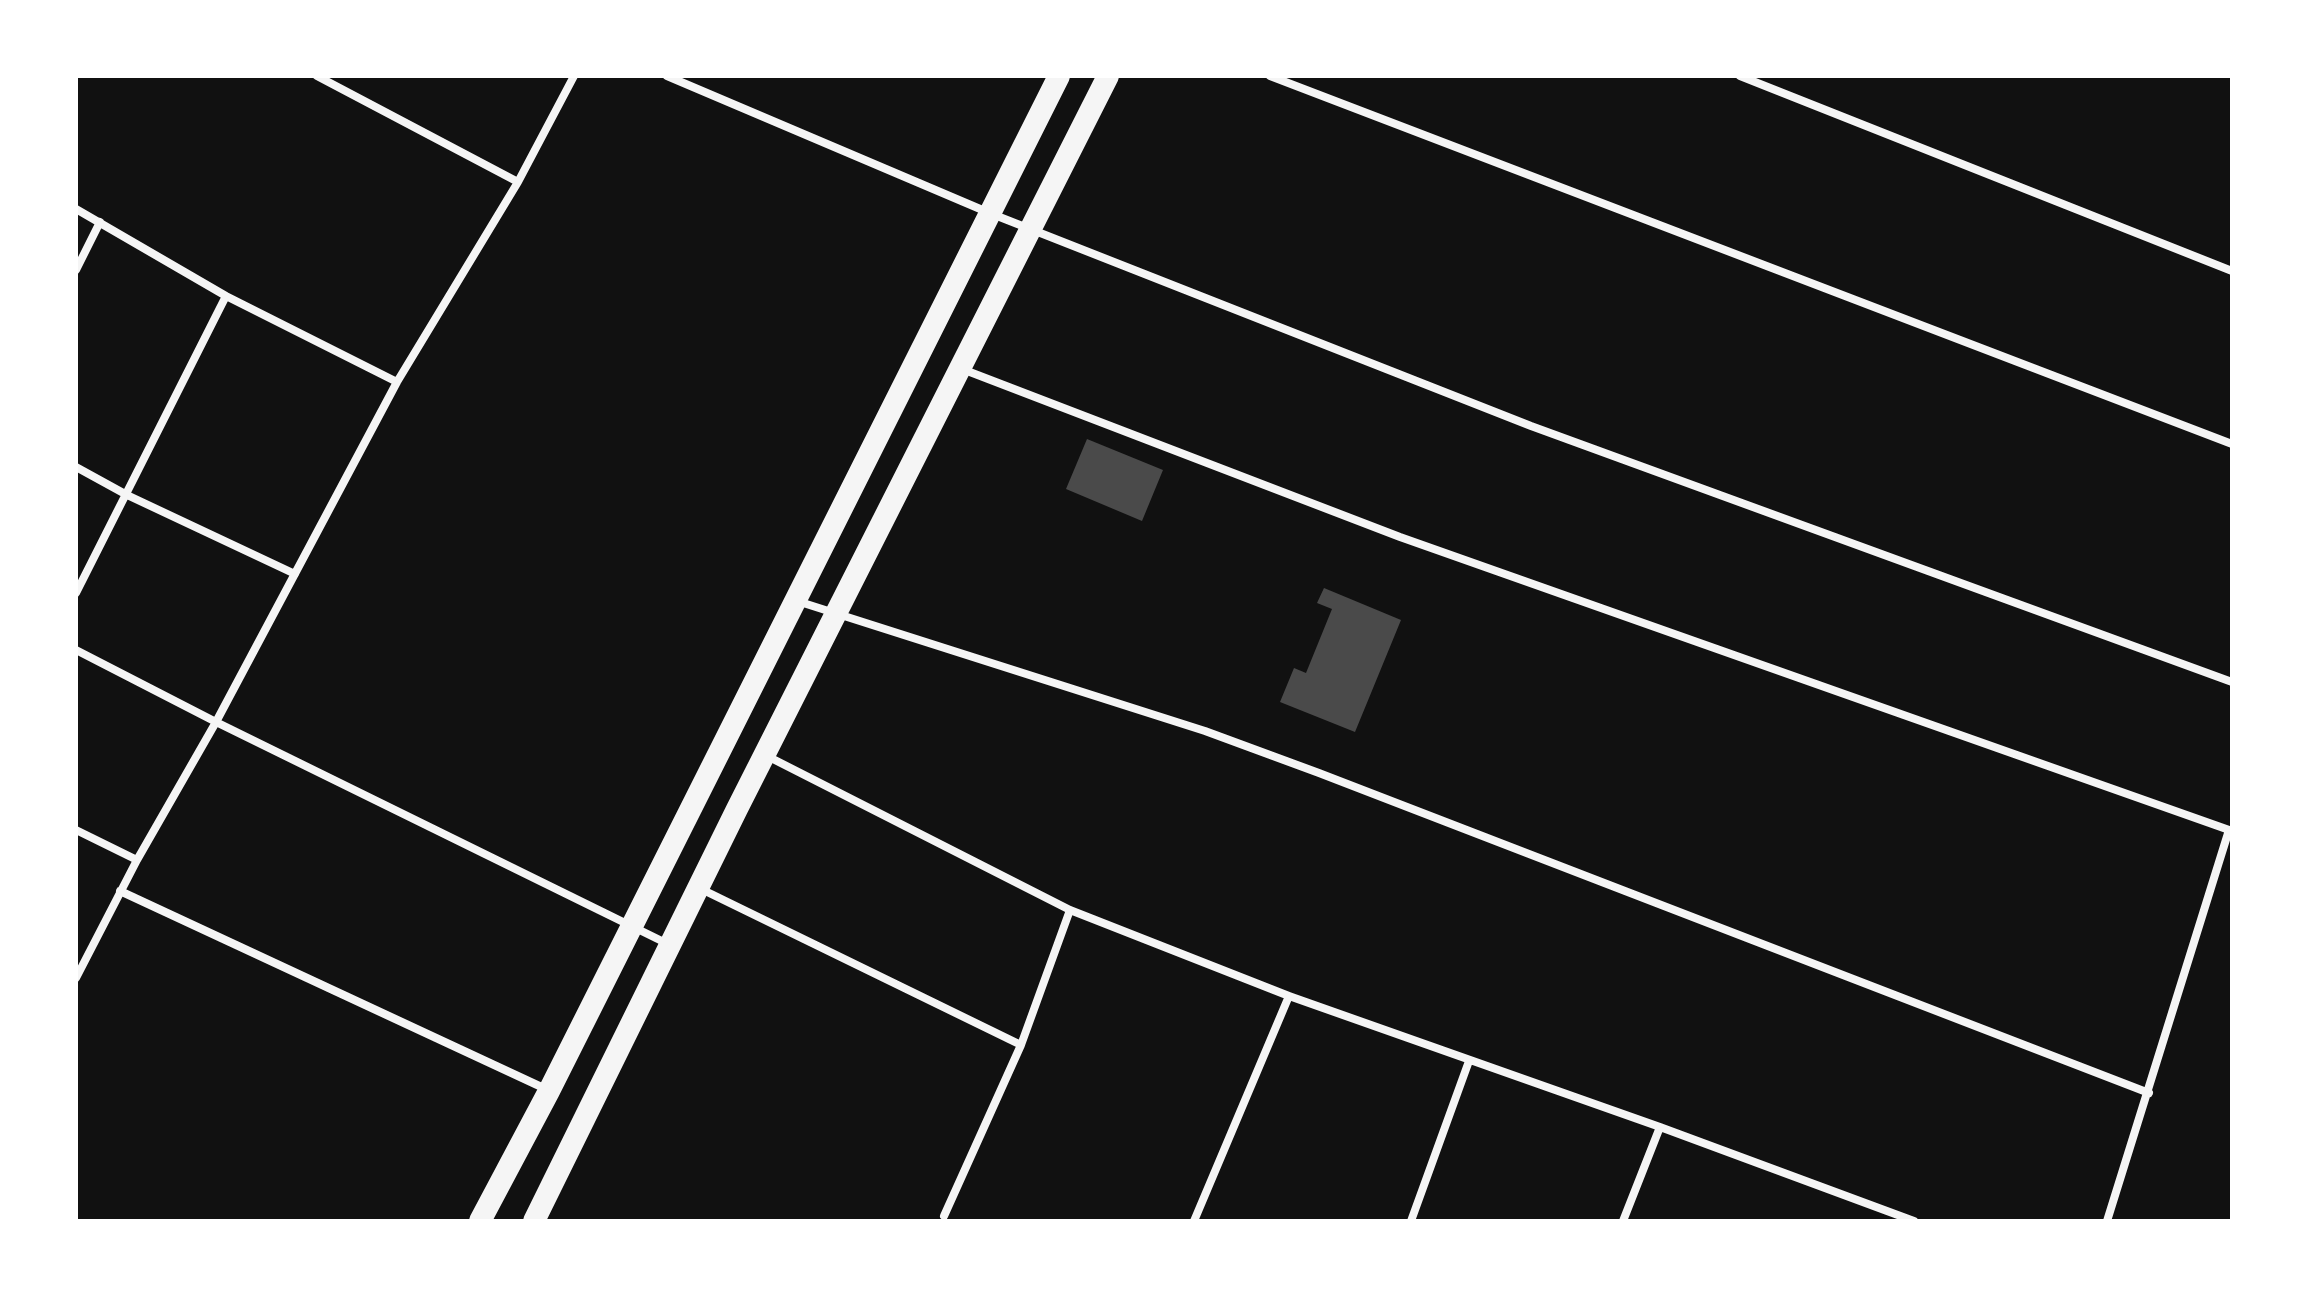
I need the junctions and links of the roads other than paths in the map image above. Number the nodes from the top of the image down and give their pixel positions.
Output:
1 (317, 76) edge
2 (574, 76) edge
3 (667, 76) edge
4 (1059, 76) edge
5 (1108, 76) edge
6 (1270, 76) edge
7 (1740, 76) edge
8 (518, 182) junction
9 (76, 209) edge
10 (992, 214) junction
11 (100, 222) junction
12 (1030, 230) junction
13 (76, 270) edge
14 (2232, 271) edge
15 (226, 296) junction
16 (960, 368) junction
17 (397, 382) junction
18 (2232, 444) edge
19 (76, 467) edge
20 (127, 495) junction
21 (295, 574) junction
22 (76, 593) edge
23 (796, 601) junction
24 (835, 614) junction
25 (76, 650) edge
26 (2232, 682) edge
27 (216, 722) junction
28 (764, 755) junction
29 (76, 830) edge
30 (2231, 831) edge
31 (137, 860) junction
32 (698, 887) junction
33 (120, 891) junction
34 (1070, 910) junction
35 (632, 927) junction
36 (670, 945) junction
37 (76, 978) edge
38 (1289, 996) junction
39 (1021, 1045) junction
40 (1469, 1061) junction
41 (549, 1091) junction
42 (2149, 1093) junction
43 (1660, 1127) junction
44 (944, 1216) dead end
45 (480, 1221) edge
46 (534, 1221) edge
47 (1194, 1221) edge
48 (1411, 1221) edge
49 (1623, 1221) edge
50 (1914, 1221) edge
51 (2107, 1221) edge

1 - 8 street
2 - 8 street
3 - 10 street
4 - 10 highway
5 - 12 highway
6 - 18 street
7 - 14 street
8 - 17 street
9 - 11 street
10 - 12 street
10 - 23 highway
11 - 13 street
11 - 15 street
12 - 16 highway
12 - 26 street
15 - 17 street
15 - 20 street
16 - 24 highway
16 - 30 street
17 - 21 street
19 - 20 street
20 - 21 street
20 - 22 street
21 - 27 street
23 - 24 street
23 - 35 highway
24 - 28 highway
24 - 42 street
25 - 27 street
27 - 31 street
27 - 35 street
28 - 32 highway
28 - 34 street
29 - 31 street
30 - 42 street
31 - 33 street
32 - 36 highway
32 - 39 street
33 - 37 street
33 - 41 street
34 - 38 street
34 - 39 street
35 - 36 street
35 - 41 highway
36 - 46 highway
38 - 40 street
38 - 47 street
39 - 44 street
40 - 43 street
40 - 48 street
41 - 45 highway
42 - 51 street
43 - 49 street
43 - 50 street

